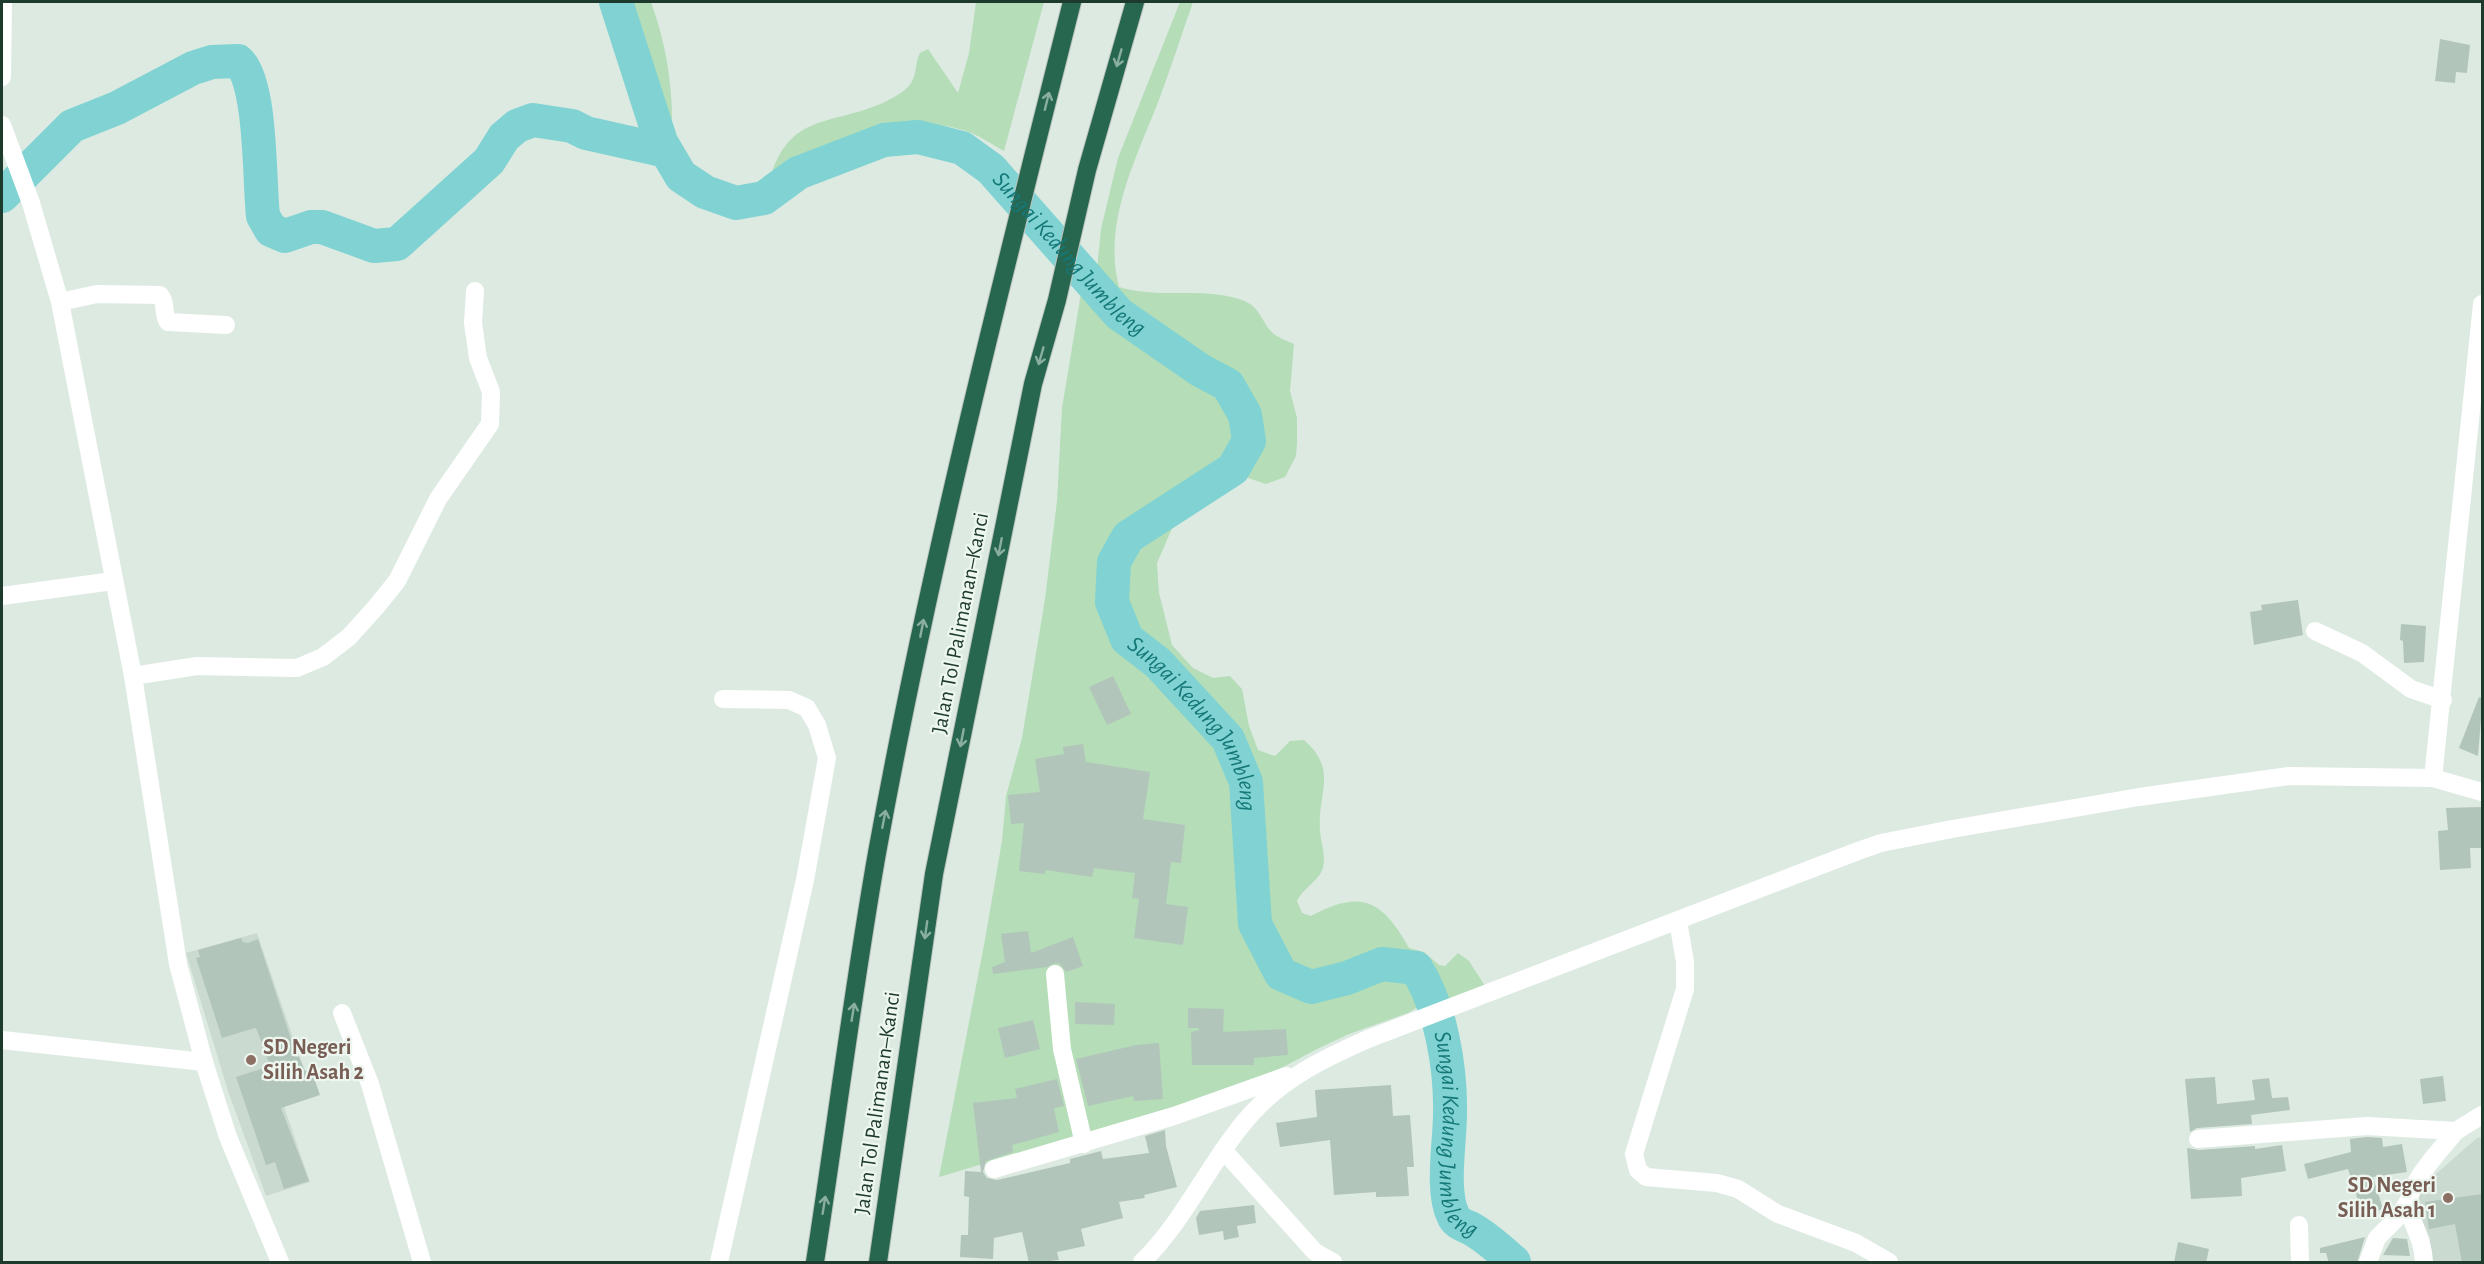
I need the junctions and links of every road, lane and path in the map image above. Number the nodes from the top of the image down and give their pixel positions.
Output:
1 (3, 2) edge
2 (1072, 2) edge
3 (1135, 2) edge
4 (2, 77) edge
5 (2, 125) edge
6 (475, 291) dead end
7 (60, 302) junction
8 (2482, 304) edge
9 (226, 325) dead end
10 (113, 581) junction
11 (2, 596) edge
12 (2315, 631) dead end
13 (133, 676) junction
14 (723, 699) dead end
15 (2443, 700) junction
16 (2433, 778) junction
17 (2482, 792) edge
18 (1678, 921) junction
19 (1055, 974) dead end
20 (342, 1013) dead end
21 (2, 1040) edge
22 (204, 1062) junction
23 (1303, 1070) junction
24 (2482, 1115) edge
25 (2456, 1131) junction
26 (2198, 1139) dead end
27 (1084, 1144) junction
28 (1225, 1152) junction
29 (994, 1169) dead end
30 (2407, 1203) junction
31 (2300, 1225) dead end
32 (280, 1263) edge
33 (422, 1263) edge
34 (719, 1263) edge
35 (815, 1263) edge
36 (878, 1263) edge
37 (1142, 1263) edge
38 (1333, 1263) edge
39 (1889, 1263) edge
40 (2300, 1263) edge
41 (2368, 1263) edge
42 (2424, 1263) edge

1 - 4 street
35 -> 2 highway, Jalan Tol Palimanan–Kanci
3 -> 36 highway, Jalan Tol Palimanan–Kanci
5 - 7 street
6 - 13 street
7 - 9 street
7 - 10 street
8 - 15 street
10 - 11 street
10 - 13 street
12 - 15 street
13 - 22 street
14 - 34 street
15 - 16 street
16 - 17 street
16 - 18 street
18 - 23 street
18 - 39 street
19 - 27 street
20 - 33 street
21 - 22 street
22 - 32 street
23 - 27 street
23 - 28 street
24 - 25 street
25 - 26 street
25 - 30 street
27 - 29 street
28 - 37 street
28 - 38 street
30 - 41 street
30 - 42 street
31 - 40 street

